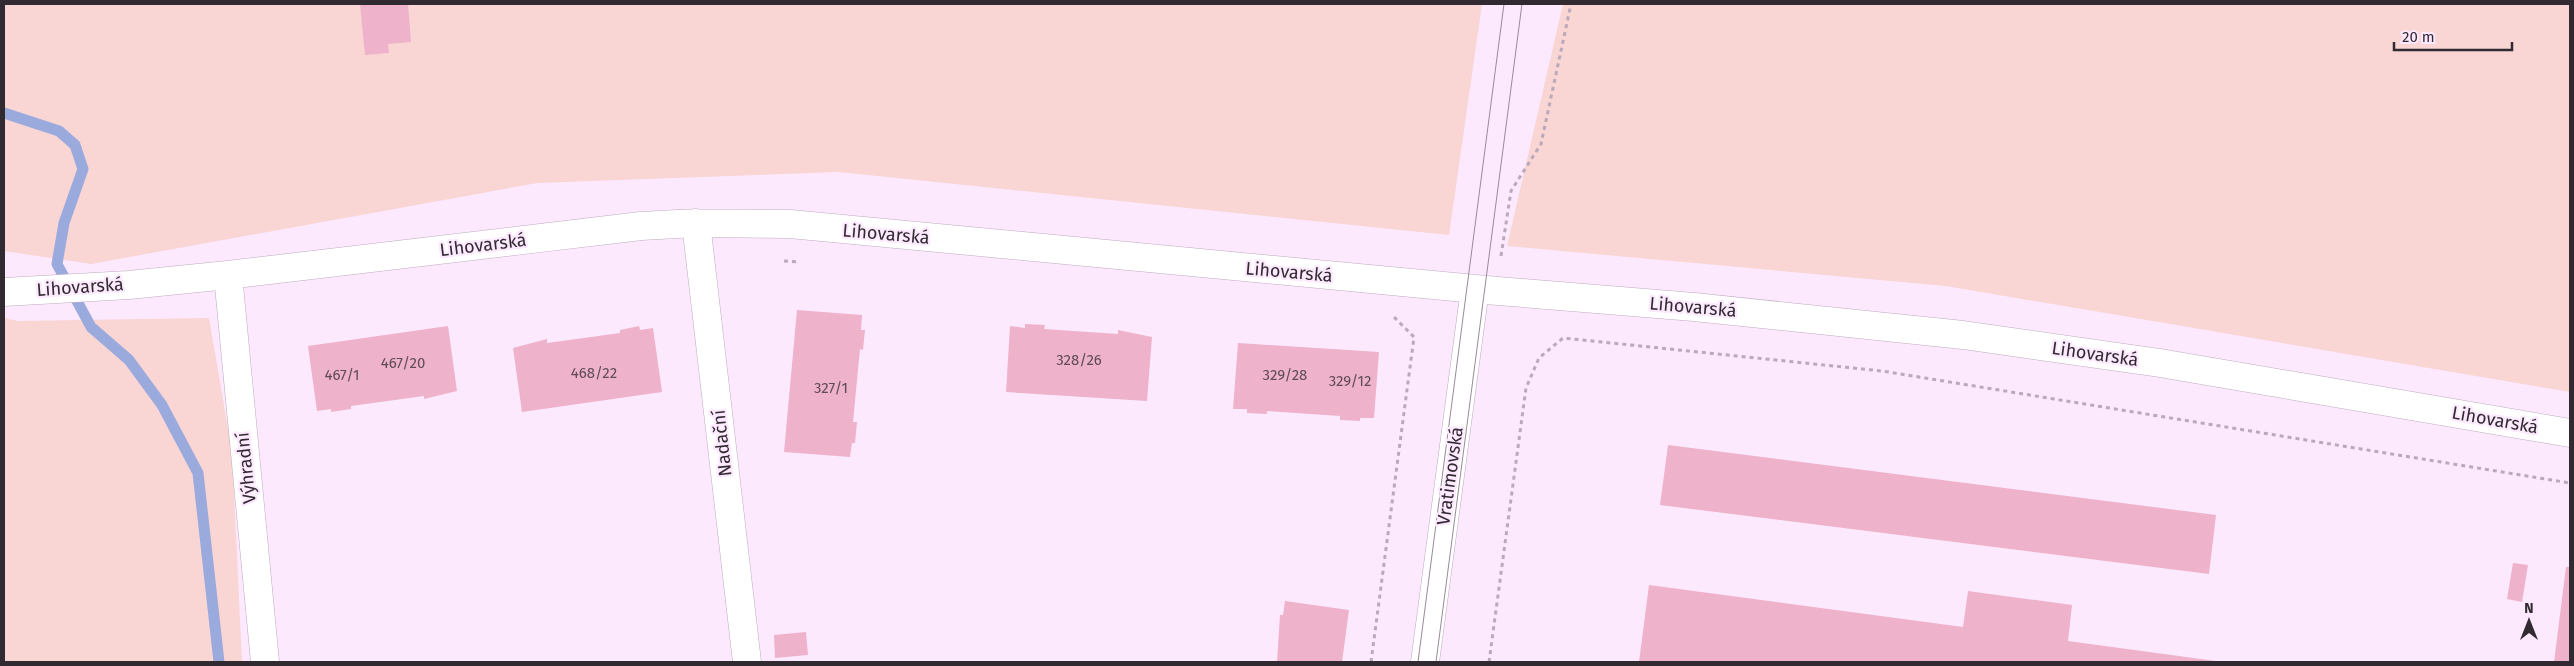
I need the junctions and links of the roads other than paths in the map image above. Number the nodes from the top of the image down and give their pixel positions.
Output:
1 (696, 223) junction
2 (228, 275) junction
3 (1485, 290) junction
4 (4, 292) edge
5 (2570, 433) edge
6 (265, 662) edge
7 (747, 662) edge
8 (1425, 662) edge

1 - 2 street, Lihovarská
1 - 3 street, Lihovarská
1 - 7 street, Nadační
2 - 4 street, Lihovarská
2 - 6 street, Výhradní
3 - 5 street, Lihovarská
3 - 8 street, Vratimovská

